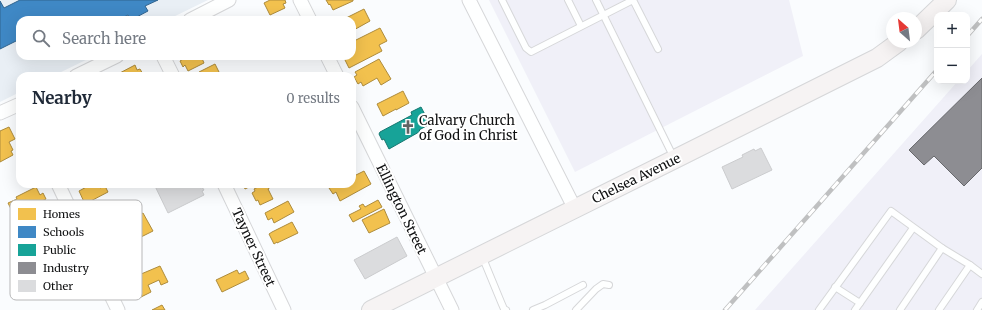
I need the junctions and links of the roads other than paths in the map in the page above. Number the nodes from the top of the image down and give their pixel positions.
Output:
1 (229, 0) edge
2 (300, 0) edge
3 (469, 0) edge
4 (502, 0) edge
5 (568, 0) edge
6 (596, 0) edge
7 (633, 0) edge
8 (947, 0) edge
9 (603, 15) junction
10 (198, 16) edge
11 (308, 16) edge
12 (922, 24) edge
13 (581, 26) junction
14 (891, 48) edge
15 (658, 49) dead end
16 (109, 60) edge
17 (165, 60) edge
18 (329, 60) edge
19 (84, 72) edge
20 (171, 72) edge
21 (335, 72) edge
22 (16, 106) edge
23 (0, 113) edge
24 (356, 115) edge
25 (675, 159) junction
26 (60, 188) edge
27 (226, 188) edge
28 (66, 200) edge
29 (575, 209) junction
30 (913, 228) junction
31 (942, 248) junction
32 (481, 255) junction
33 (970, 265) junction
34 (982, 274) edge
35 (435, 278) junction
36 (583, 285) dead end
37 (609, 285) dead end
38 (835, 287) junction
39 (113, 300) edge
40 (982, 302) edge
41 (860, 303) junction
42 (118, 310) edge
43 (284, 310) edge
44 (371, 310) edge
45 (452, 310) edge
46 (506, 310) edge
47 (533, 310) edge
48 (576, 310) edge
49 (818, 310) edge
50 (855, 310) edge
51 (900, 310) edge
52 (939, 310) edge
53 (977, 310) edge

1 - 10 street
2 - 11 street
3 - 29 street
4 - 13 lane
5 - 13 lane
6 - 9 lane
7 - 9 lane
7 - 15 lane
8 - 12 main road
9 - 13 lane
9 - 25 lane
14 - 25 main road, Chelsea Avenue
16 - 19 street
17 - 20 street
18 - 21 street
22 - 23 street
24 - 35 street, Ellington Street
25 - 29 main road, Chelsea Avenue
26 - 28 street
27 - 43 street, Tayner Street
29 - 32 main road, Chelsea Avenue
30 - 31 lane
30 - 38 lane
30 - 41 lane
31 - 33 lane
31 - 51 lane
32 - 35 main road, Chelsea Avenue
32 - 46 lane
33 - 34 lane
33 - 52 lane
35 - 44 main road, Chelsea Avenue
35 - 45 street, Ellington Street
36 - 47 lane
37 - 48 lane
38 - 41 lane
38 - 49 lane
39 - 42 street
40 - 53 lane
41 - 50 lane

